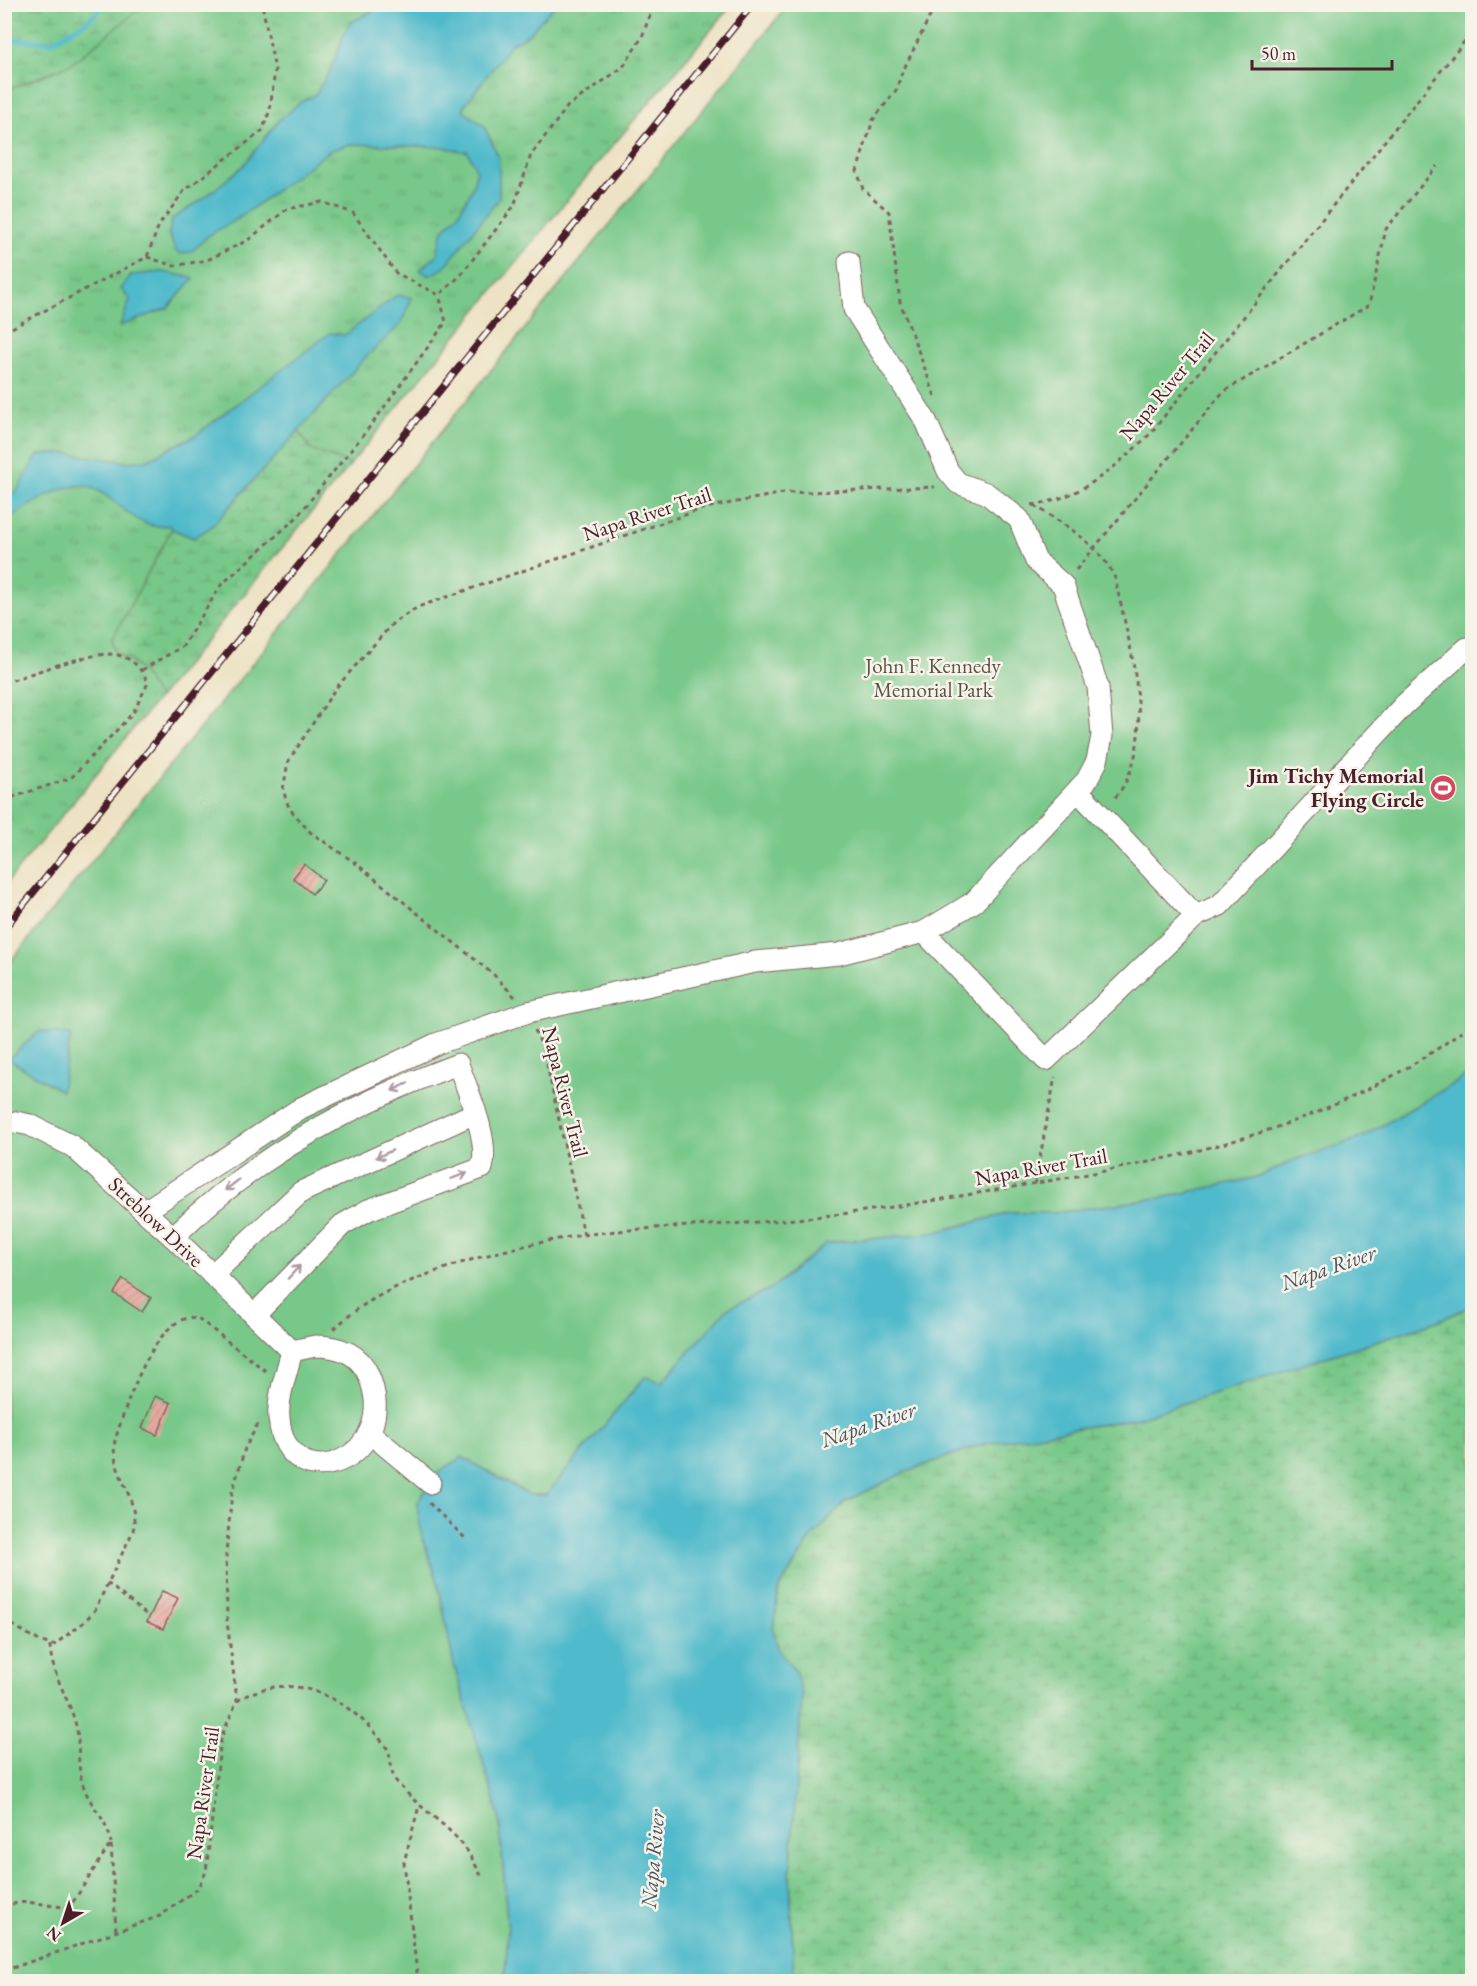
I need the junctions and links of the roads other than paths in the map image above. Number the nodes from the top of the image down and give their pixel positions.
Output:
1 (849, 262) dead end
2 (1467, 648) dead end
3 (1077, 791) junction
4 (1196, 916) junction
5 (924, 932) junction
6 (475, 1113) junction
7 (4, 1125) edge
8 (145, 1211) junction
9 (173, 1237) junction
10 (212, 1275) junction
11 (254, 1315) junction
12 (292, 1351) junction
13 (370, 1433) junction
14 (430, 1483) dead end

1 - 3 street
2 - 4 street
3 - 4 street
3 - 5 street
4 - 5 street
5 - 8 street
6 -> 9 street
6 -> 10 street
11 -> 6 street
7 - 8 street, Streblow Drive
8 - 9 street, Streblow Drive
9 - 10 street, Streblow Drive
10 - 11 street, Streblow Drive
11 - 12 street, Streblow Drive
12 - 13 street
12 - 13 street
13 - 14 street

